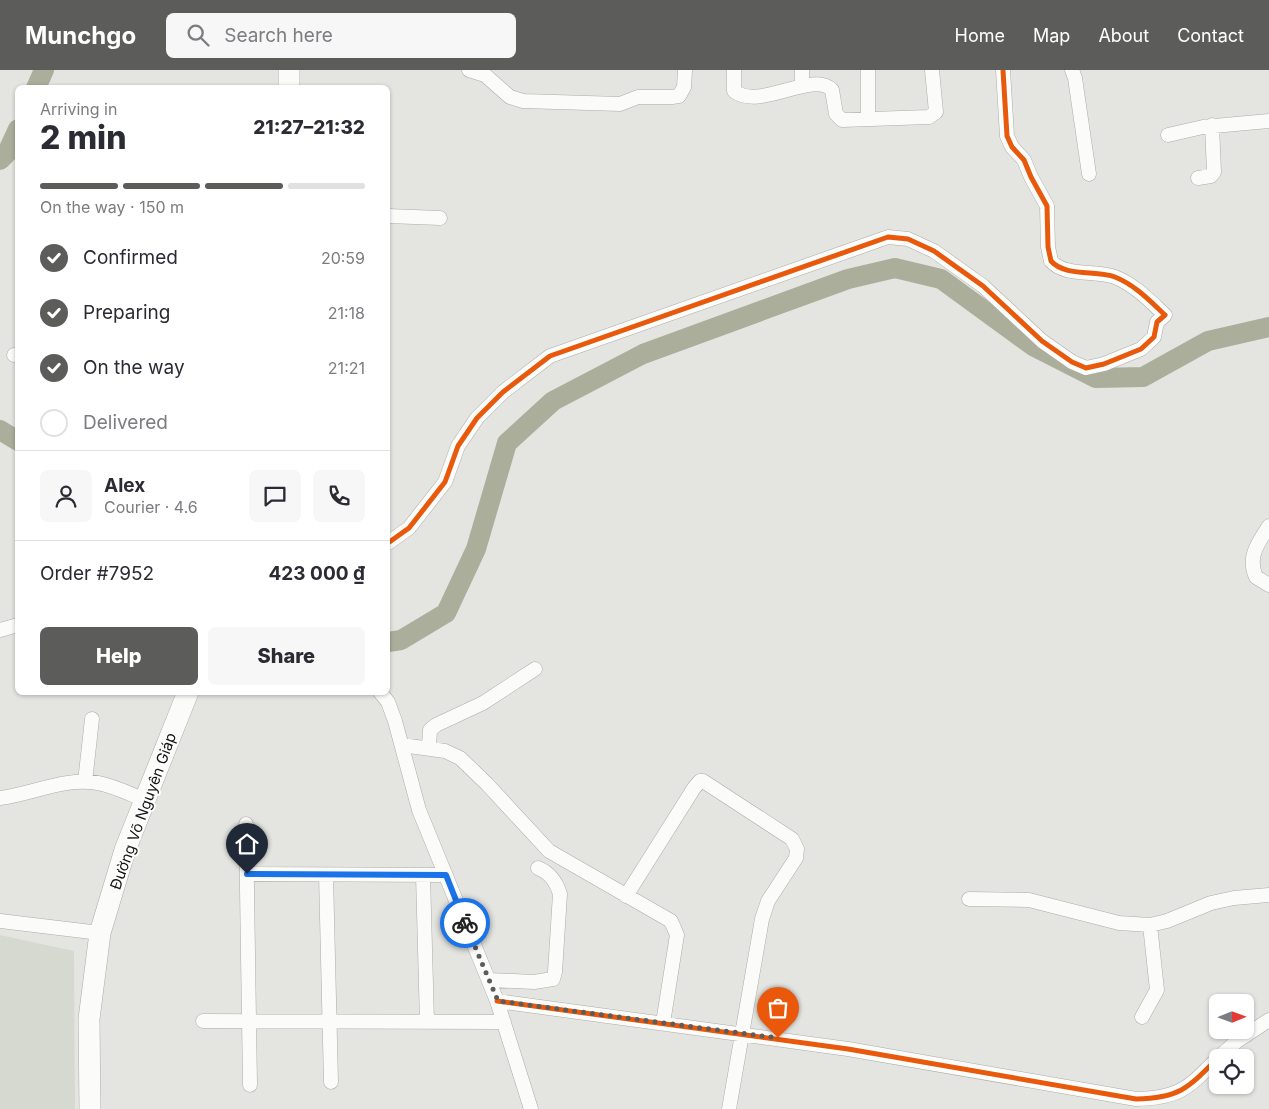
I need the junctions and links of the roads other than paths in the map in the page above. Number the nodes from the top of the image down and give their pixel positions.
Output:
1 (289, 70) edge
2 (468, 70) edge
3 (685, 70) edge
4 (734, 70) edge
5 (802, 70) edge
6 (868, 70) edge
7 (932, 70) edge
8 (1004, 70) edge
9 (1072, 70) edge
10 (288, 85) edge
11 (802, 86) junction
12 (868, 119) junction
13 (1269, 121) edge
14 (1212, 126) junction
15 (1168, 134) dead end
16 (1089, 174) dead end
17 (1198, 178) dead end
18 (390, 216) edge
19 (440, 218) dead end
20 (1269, 526) edge
21 (390, 542) edge
22 (1269, 586) edge
23 (15, 626) edge
24 (0, 630) edge
25 (535, 669) dead end
26 (187, 695) edge
27 (382, 695) edge
28 (92, 719) dead end
29 (402, 745) junction
30 (429, 748) junction
31 (85, 782) junction
32 (0, 798) edge
33 (145, 800) junction
34 (246, 824) dead end
35 (538, 868) dead end
36 (247, 874) junction
37 (326, 875) junction
38 (423, 875) junction
39 (446, 875) junction
40 (1269, 895) edge
41 (626, 896) junction
42 (969, 898) dead end
43 (0, 921) edge
44 (1150, 925) junction
45 (100, 933) junction
46 (489, 980) junction
47 (498, 1001) junction
48 (1142, 1018) dead end
49 (1269, 1020) edge
50 (203, 1021) dead end
51 (249, 1021) junction
52 (330, 1022) junction
53 (427, 1022) junction
54 (504, 1022) junction
55 (663, 1023) junction
56 (743, 1033) junction
57 (1228, 1049) edge
58 (1209, 1067) edge
59 (331, 1082) dead end
60 (250, 1085) dead end
61 (90, 1109) edge
62 (530, 1109) edge
63 (729, 1109) edge

1 - 10 highway
2 - 3 street
4 - 11 street
5 - 11 street
6 - 12 street
7 - 12 street
8 - 21 street
9 - 16 street
11 - 12 street
13 - 14 street
14 - 15 street
14 - 17 street
18 - 19 street
20 - 22 street
23 - 24 street
25 - 30 street
26 - 33 highway, Đường Võ Nguyên Giáp
27 - 29 street
28 - 31 street
29 - 30 street
29 - 39 street
30 - 41 street
31 - 32 street
31 - 33 street
33 - 45 highway, Đường Võ Nguyên Giáp
34 - 36 street
35 - 46 street
36 - 37 street
36 - 51 street
37 - 38 street
37 - 52 street
38 - 39 street
38 - 53 street
39 - 46 street
40 - 44 street
41 - 55 street
41 - 56 street
42 - 44 street
43 - 45 street
44 - 48 street
45 - 61 highway, Đường Võ Nguyên Giáp
46 - 47 street
47 - 54 street
47 - 55 street
49 - 57 street
50 - 51 street
51 - 52 street
51 - 60 street
52 - 53 street
52 - 59 street
53 - 54 street
54 - 62 street
55 - 56 street
56 - 58 street
56 - 63 street

